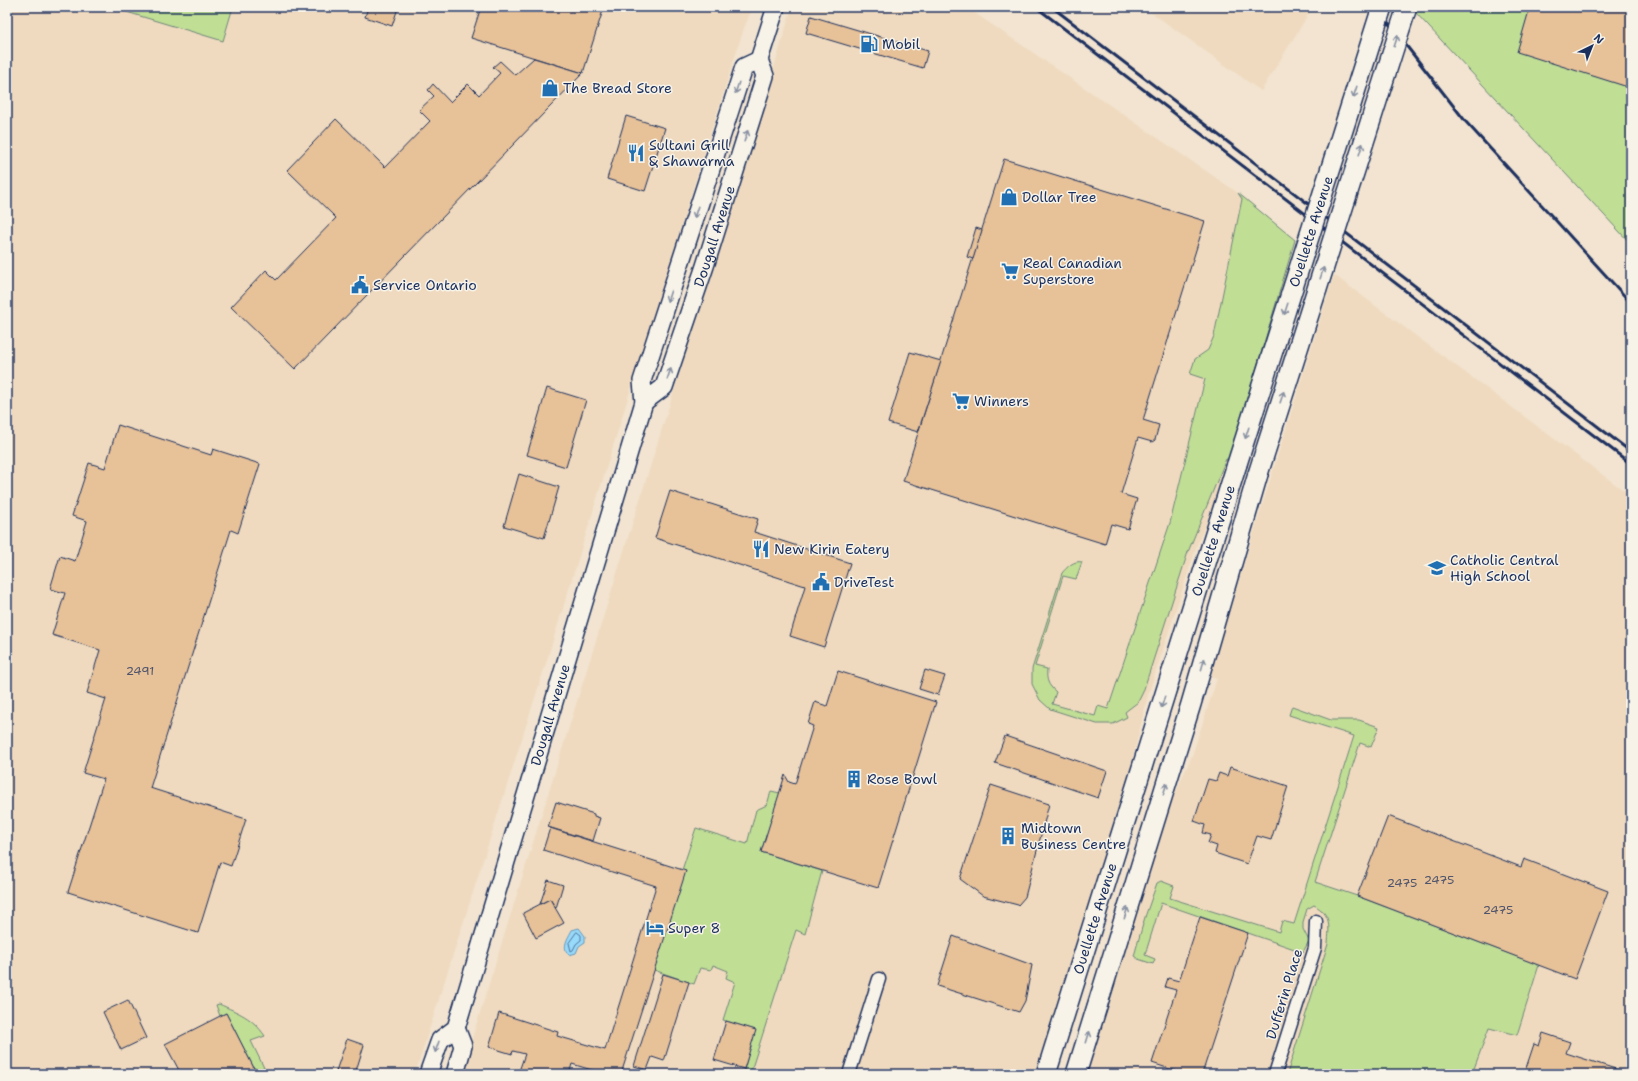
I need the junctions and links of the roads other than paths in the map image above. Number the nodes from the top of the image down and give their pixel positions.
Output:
1 (776, 7) edge
2 (1382, 7) edge
3 (1407, 7) edge
4 (760, 60) junction
5 (644, 402) junction
6 (1316, 921) dead end
7 (879, 979) dead end
8 (456, 1028) junction
9 (428, 1074) edge
10 (455, 1074) edge
11 (849, 1074) edge
12 (1046, 1074) edge
13 (1076, 1074) edge
14 (1275, 1074) edge

1 - 4 street, Dougall Avenue
2 -> 12 main road, Ouellette Avenue, bridge
13 -> 3 main road, Ouellette Avenue, bridge
4 -> 5 street, Dougall Avenue
5 -> 4 street, Dougall Avenue
5 - 8 street, Dougall Avenue
6 - 14 street, Dufferin Place
7 - 11 street
8 -> 9 street
8 - 10 street

